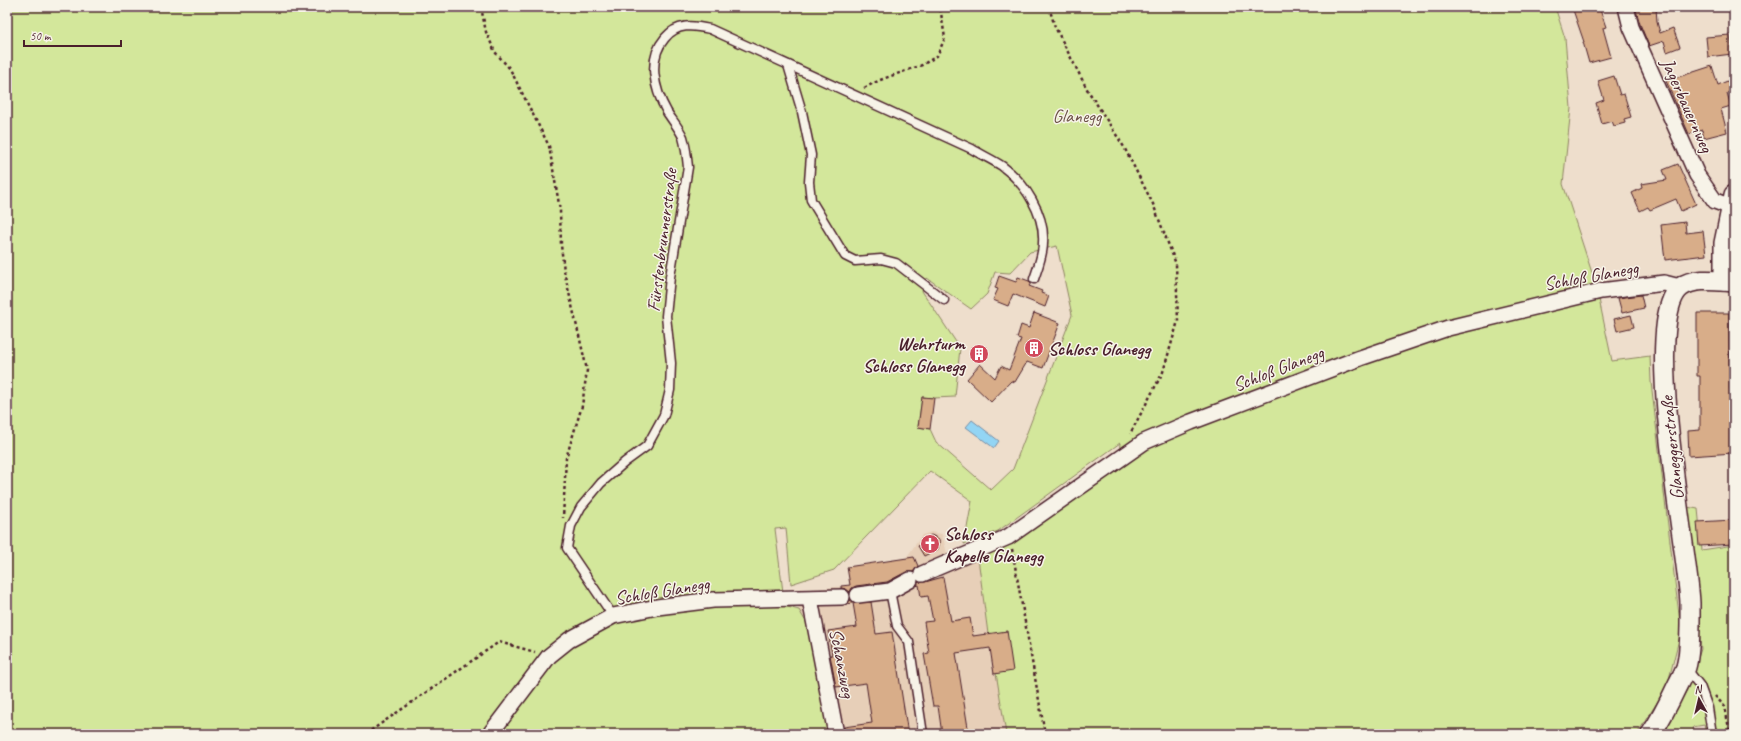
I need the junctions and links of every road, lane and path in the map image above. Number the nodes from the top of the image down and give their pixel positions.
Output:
1 (481, 7) edge
2 (940, 7) edge
3 (1048, 7) edge
4 (1626, 7) edge
5 (788, 65) junction
6 (852, 94) junction
7 (1732, 201) edge
8 (1034, 279) dead end
9 (1729, 282) edge
10 (1680, 287) junction
11 (944, 300) dead end
12 (1130, 435) dead end
13 (563, 522) dead end
14 (1008, 538) junction
15 (890, 591) junction
16 (858, 595) dead end
17 (842, 597) dead end
18 (810, 599) junction
19 (613, 616) junction
20 (549, 656) junction
21 (1686, 667) junction
22 (1700, 686) junction
23 (366, 734) edge
24 (490, 734) edge
25 (836, 734) edge
26 (923, 734) edge
27 (1045, 734) edge
28 (1651, 734) edge
29 (1712, 734) edge
30 (1730, 734) edge

1 - 13 path
2 - 6 path
3 - 12 path
4 - 7 street, Jagerbauernweg
5 - 6 lane, Fürstenbrunnerstraße
5 - 11 lane
5 - 19 lane, Fürstenbrunnerstraße
6 - 8 lane, Fürstenbrunnerstraße
7 - 9 street
9 - 10 street
10 - 14 street, Schloß Glanegg
10 - 21 street, Glaneggerstraße
14 - 15 street, Schloß Glanegg
14 - 27 path
15 - 16 street, Schloß Glanegg
15 - 26 lane
17 - 18 street, Schloß Glanegg
18 - 19 street, Schloß Glanegg
18 - 25 street, Schanzweg
19 - 20 street, Schloß Glanegg
20 - 23 path
20 - 24 street, Schloß Glanegg
21 - 22 lane
21 - 28 street
22 - 29 lane
22 - 30 path

